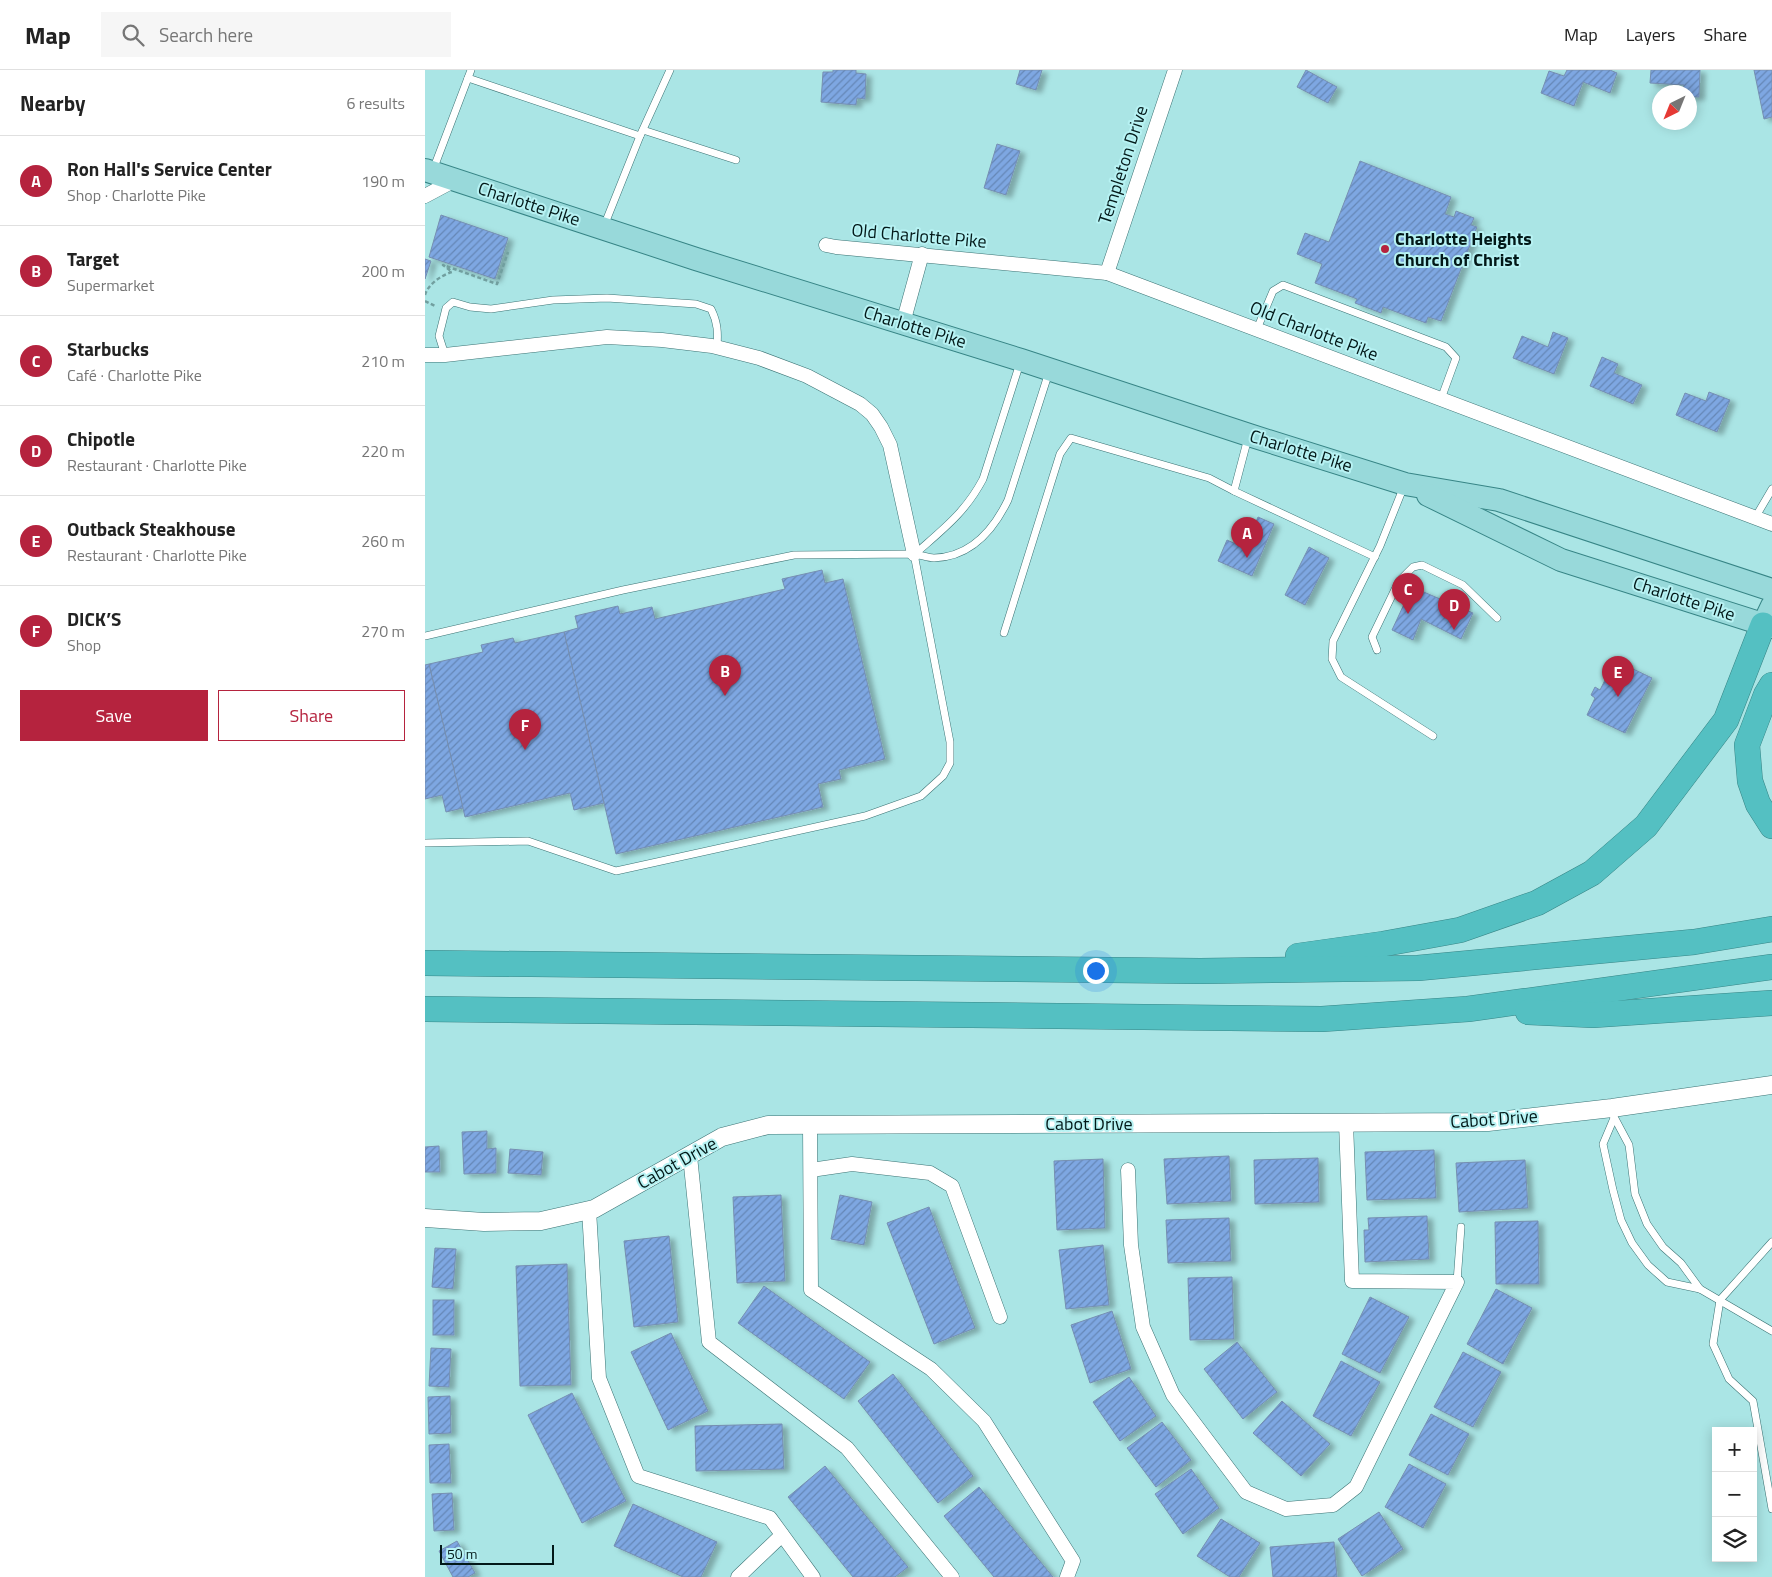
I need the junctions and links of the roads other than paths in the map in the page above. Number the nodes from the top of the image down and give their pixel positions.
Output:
1 (671, 70) edge
2 (1175, 70) edge
3 (470, 74) edge
4 (641, 133) junction
5 (736, 160) dead end
6 (429, 171) edge
7 (455, 180) junction
8 (425, 196) edge
9 (603, 228) junction
10 (827, 245) dead end
11 (922, 254) junction
12 (1107, 273) junction
13 (903, 323) junction
14 (1257, 330) junction
15 (717, 348) junction
16 (425, 355) edge
17 (445, 355) junction
18 (1021, 360) junction
19 (1050, 370) junction
20 (1441, 399) junction
21 (1249, 435) junction
22 (1405, 484) junction
23 (1772, 488) edge
24 (1234, 491) junction
25 (1755, 518) junction
26 (1772, 524) edge
27 (914, 554) junction
28 (1375, 557) junction
29 (1772, 590) edge
30 (1497, 618) dead end
31 (1769, 619) edge
32 (1004, 634) dead end
33 (425, 636) edge
34 (1377, 650) dead end
35 (1772, 685) edge
36 (1433, 736) dead end
37 (1772, 826) edge
38 (425, 843) edge
39 (1772, 929) edge
40 (425, 963) edge
41 (1772, 967) edge
42 (1200, 971) junction
43 (1772, 1003) edge
44 (425, 1009) edge
45 (1468, 1009) junction
46 (1772, 1085) edge
47 (1613, 1113) junction
48 (1346, 1123) junction
49 (811, 1125) junction
50 (690, 1156) junction
51 (811, 1170) junction
52 (1128, 1170) dead end
53 (589, 1210) junction
54 (425, 1218) edge
55 (1461, 1227) dead end
56 (1772, 1242) edge
57 (1457, 1282) junction
58 (1700, 1289) junction
59 (1720, 1300) junction
60 (1000, 1318) dead end
61 (1772, 1331) edge
62 (1772, 1509) edge
63 (783, 1535) junction
64 (738, 1577) edge
65 (813, 1577) edge
66 (952, 1577) edge
67 (1067, 1577) edge

1 - 4 lane
2 - 12 street, Templeton Drive
3 - 4 lane
3 - 6 lane
4 - 5 lane
4 - 9 lane
6 - 7 main road, Charlotte Pike
7 - 8 street
7 - 9 main road, Charlotte Pike
9 - 13 main road, Charlotte Pike
10 - 11 street, Old Charlotte Pike
11 - 12 street, Old Charlotte Pike
11 - 13 street
12 - 14 street, Old Charlotte Pike
13 - 18 main road, Charlotte Pike
14 - 20 street, Old Charlotte Pike
14 - 20 lane
15 - 17 street
15 - 17 lane
15 - 27 street
16 - 17 street
18 - 19 main road, Charlotte Pike
18 - 27 lane
19 - 21 main road, Charlotte Pike
19 - 27 lane
20 - 25 street, Old Charlotte Pike
21 - 22 main road, Charlotte Pike
21 - 24 lane
22 - 28 lane
22 - 29 main road, Charlotte Pike
22 - 31 main road, Charlotte Pike
23 - 25 lane
24 - 28 lane
24 - 32 lane
25 - 26 street, Old Charlotte Pike
27 - 33 lane
27 - 38 lane
28 - 36 lane
30 - 34 lane
31 - 42 highway
35 - 37 highway
39 - 42 highway
40 - 42 highway
41 - 45 highway
43 - 45 highway
44 - 45 highway
46 - 47 street, Cabot Drive
47 - 48 street, Cabot Drive
47 - 58 lane
47 - 58 lane
48 - 49 street, Cabot Drive
48 - 57 street
49 - 50 street, Cabot Drive
49 - 51 street
50 - 53 street, Cabot Drive
50 - 66 street
51 - 60 street
51 - 67 street
52 - 57 street
53 - 54 street, Cabot Drive
53 - 63 street
55 - 57 lane
56 - 59 lane
58 - 59 lane
59 - 61 lane
59 - 62 lane
63 - 64 street
63 - 65 street

